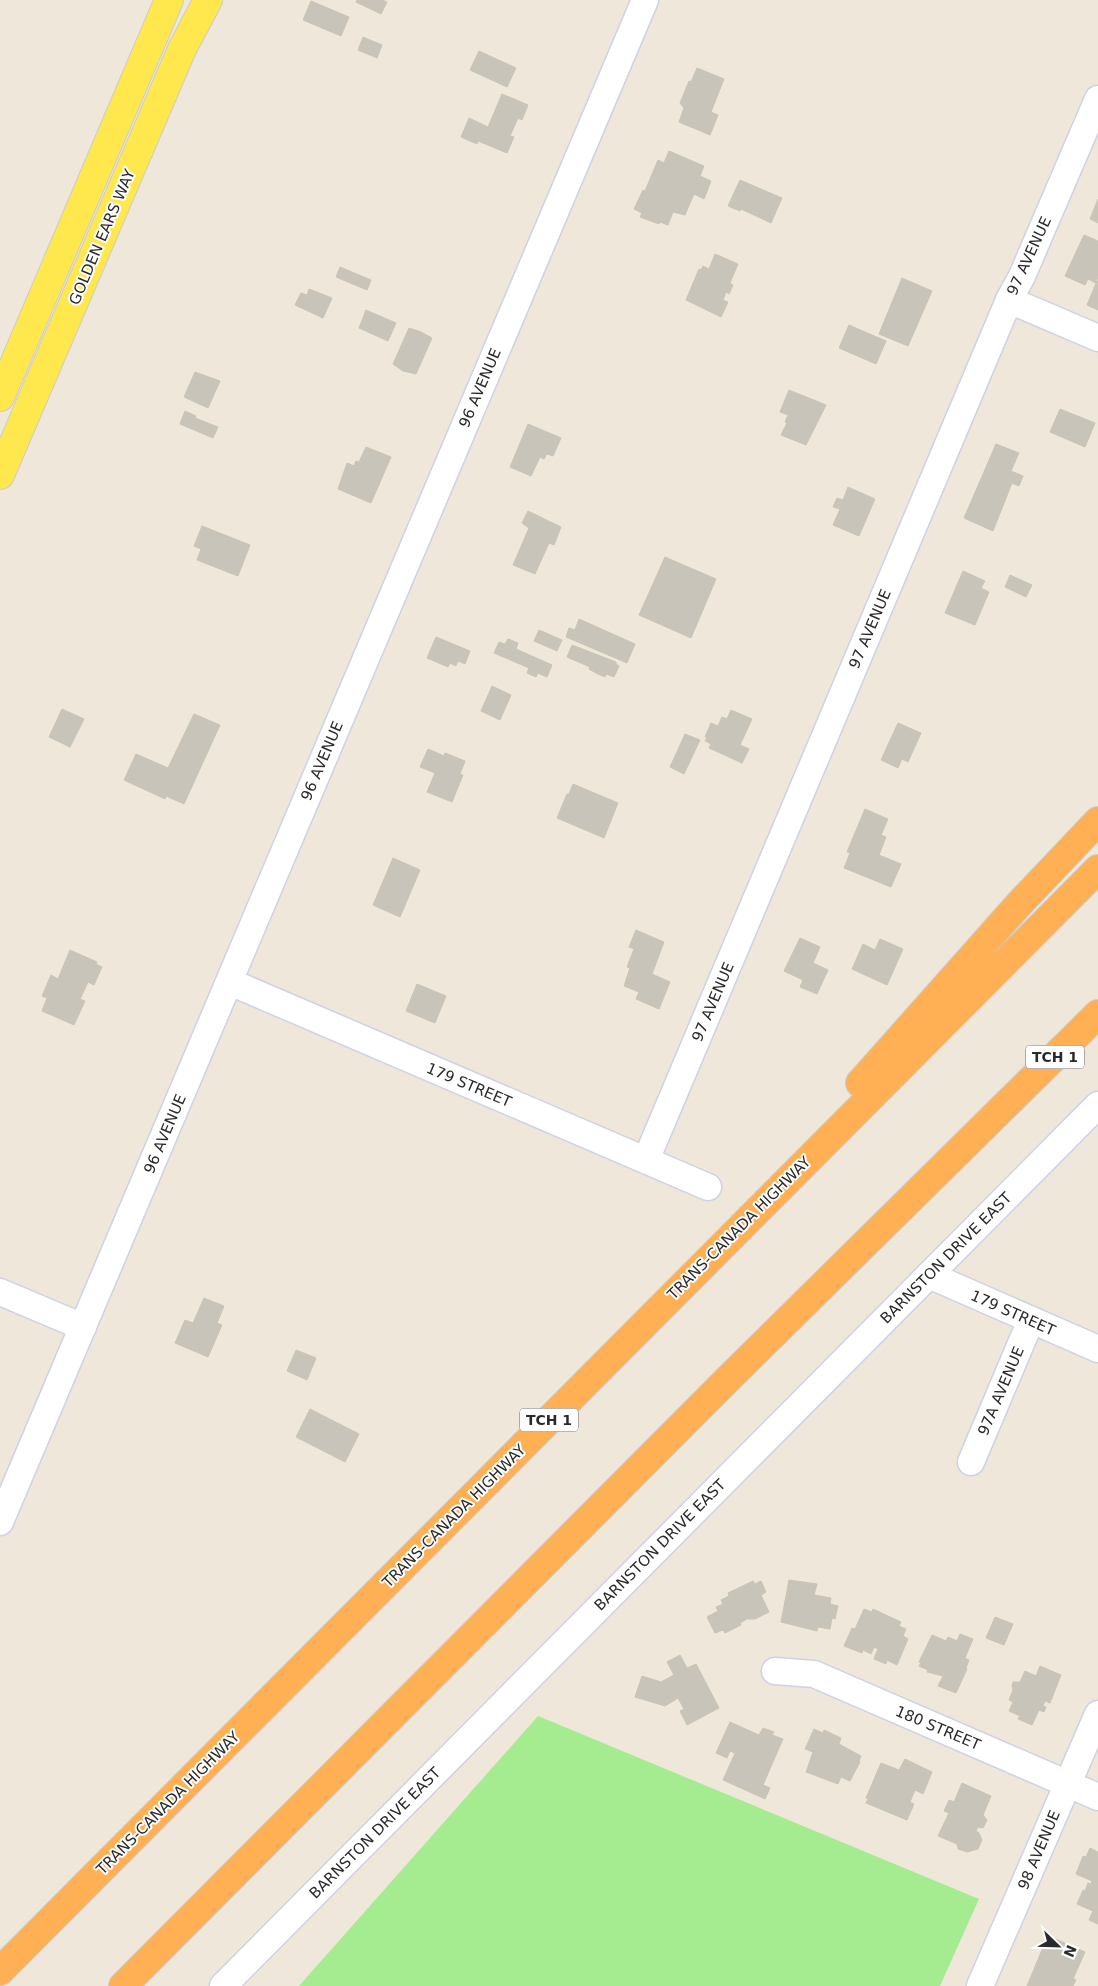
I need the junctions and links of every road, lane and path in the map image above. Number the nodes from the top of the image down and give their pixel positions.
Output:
1 (169, 0) edge
2 (208, 0) edge
3 (645, 0) edge
4 (1098, 99) edge
5 (1009, 300) junction
6 (1098, 338) edge
7 (0, 397) edge
8 (0, 475) edge
9 (1098, 821) edge
10 (1098, 869) edge
11 (230, 982) junction
12 (1098, 1014) edge
13 (1098, 1105) edge
14 (646, 1160) junction
15 (708, 1188) dead end
16 (929, 1275) junction
17 (0, 1292) edge
18 (653, 1314) junction
19 (1031, 1320) junction
20 (83, 1327) junction
21 (1098, 1350) edge
22 (971, 1462) dead end
23 (0, 1522) edge
24 (775, 1671) dead end
25 (1098, 1714) edge
26 (1068, 1784) junction
27 (1098, 1796) edge
28 (0, 1972) edge
29 (123, 1986) edge
30 (223, 1986) edge
31 (980, 1986) edge

1 - 7 main road, GOLDEN EARS WAY
2 - 8 main road, GOLDEN EARS WAY
3 - 11 street, 96 AVENUE
4 - 5 street, 97 AVENUE
5 - 6 street
5 - 14 street, 97 AVENUE
9 - 18 highway
10 - 18 highway, TRANS-CANADA HIGHWAY / TCH 1
11 - 14 street, 179 STREET
11 - 20 street, 96 AVENUE
12 - 29 highway, TCH 1
13 - 16 street, BARNSTON DRIVE EAST
14 - 15 street, 179 STREET
16 - 19 street, 179 STREET
16 - 30 street, BARNSTON DRIVE EAST
17 - 20 street
18 - 28 highway, TRANS-CANADA HIGHWAY / TCH 1
19 - 21 street, 179 STREET
19 - 22 street, 97A AVENUE
20 - 23 street, 96 AVENUE
24 - 26 street, 180 STREET
25 - 26 street, 98 AVENUE
26 - 27 street, 180 STREET
26 - 31 street, 98 AVENUE

